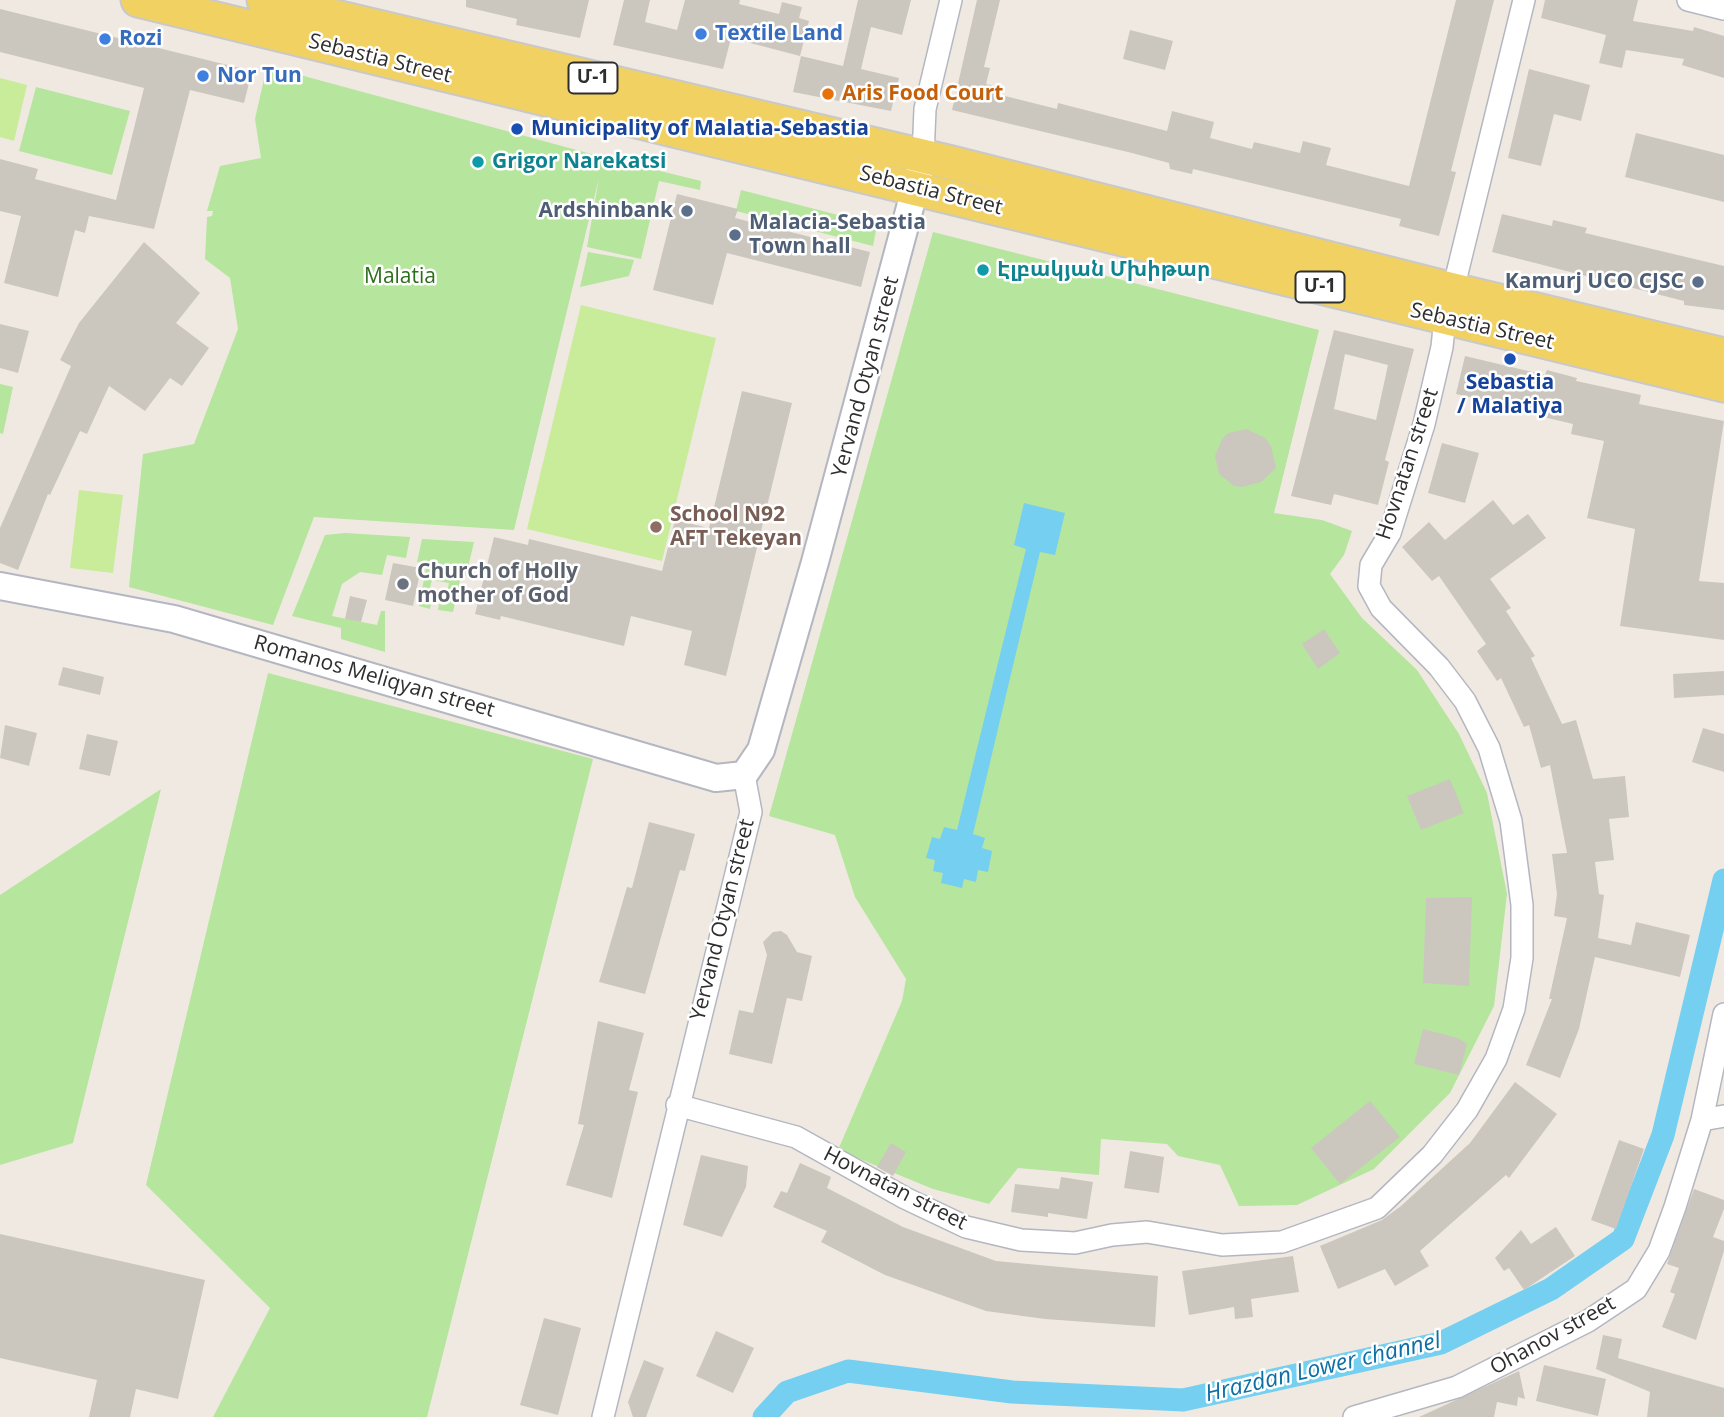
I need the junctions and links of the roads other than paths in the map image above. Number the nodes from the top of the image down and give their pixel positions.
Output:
1 (138, 0) edge
2 (264, 0) edge
3 (951, 0) edge
4 (1524, 0) edge
5 (1688, 0) edge
6 (1724, 9) edge
7 (919, 172) junction
8 (1449, 304) junction
9 (1724, 355) edge
10 (1724, 384) edge
11 (0, 586) edge
12 (744, 775) junction
13 (1724, 1014) edge
14 (677, 1105) junction
15 (1724, 1116) edge
16 (1702, 1121) junction
17 (603, 1417) edge
18 (1354, 1417) edge

1 - 7 main road, Sebastia Street / Մ-1
2 - 7 main road, Sebastia Street / Մ-1
3 - 7 street
4 - 8 street, Hovnatan street
5 - 6 street
7 - 8 main road, Sebastia Street / Մ-1
7 - 12 street, Yervand Otyan street
8 - 9 main road, Sebastia Street / Մ-1
8 - 10 main road, Sebastia Street / Մ-1
8 - 14 street, Hovnatan street
11 - 12 street, Romanos Meliqyan street
12 - 14 street, Yervand Otyan street
13 - 16 street, Ohanov street
14 - 17 street, Yervand Otyan street
15 - 16 street
16 - 18 street, Ohanov street

